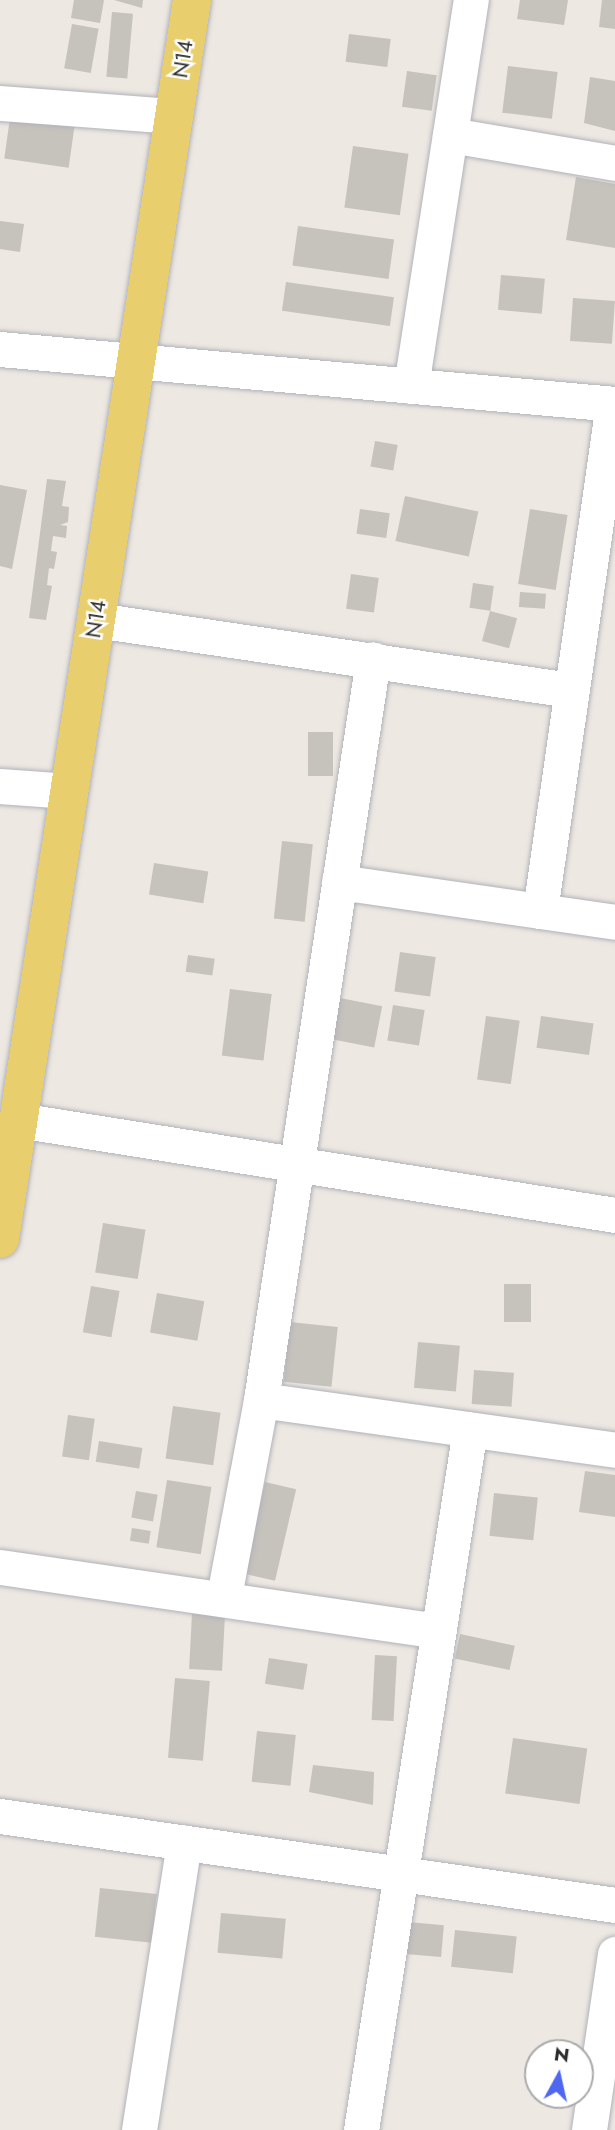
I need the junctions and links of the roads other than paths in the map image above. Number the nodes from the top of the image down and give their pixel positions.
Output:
1 (192, 0) edge
2 (471, 0) edge
3 (0, 103) edge
4 (174, 116) junction
5 (450, 135) junction
6 (615, 163) edge
7 (0, 349) edge
8 (136, 361) junction
9 (411, 386) junction
10 (614, 404) edge
11 (96, 620) junction
12 (373, 659) junction
13 (569, 690) junction
14 (0, 786) edge
15 (69, 791) junction
16 (339, 882) junction
17 (540, 911) junction
18 (615, 922) edge
19 (18, 1120) junction
20 (295, 1164) junction
21 (615, 1214) edge
22 (0, 1238) edge
23 (261, 1400) junction
24 (470, 1429) junction
25 (615, 1450) edge
26 (0, 1567) edge
27 (224, 1596) junction
28 (438, 1632) junction
29 (0, 1816) edge
30 (184, 1843) junction
31 (401, 1874) junction
32 (615, 1905) edge
33 (615, 1954) edge
34 (139, 2130) edge
35 (361, 2130) edge
36 (589, 2130) edge

1 - 4 main road, N14
2 - 5 street
3 - 4 street
4 - 8 main road, N14
5 - 6 street
5 - 9 street
7 - 8 street
8 - 9 street
8 - 11 main road, N14
9 - 10 street
10 - 13 street
11 - 12 street
11 - 15 main road, N14
12 - 13 street
12 - 16 street
13 - 17 street
14 - 15 street
15 - 19 main road, N14
16 - 17 street
16 - 20 street
17 - 18 street
19 - 20 street
19 - 22 main road, N14
20 - 21 street
20 - 23 street
23 - 24 street
23 - 27 street
24 - 25 street
24 - 28 street
26 - 27 street
27 - 28 street
28 - 31 street
29 - 30 street
30 - 31 street
30 - 34 street
31 - 32 street
31 - 35 street
33 - 36 street

